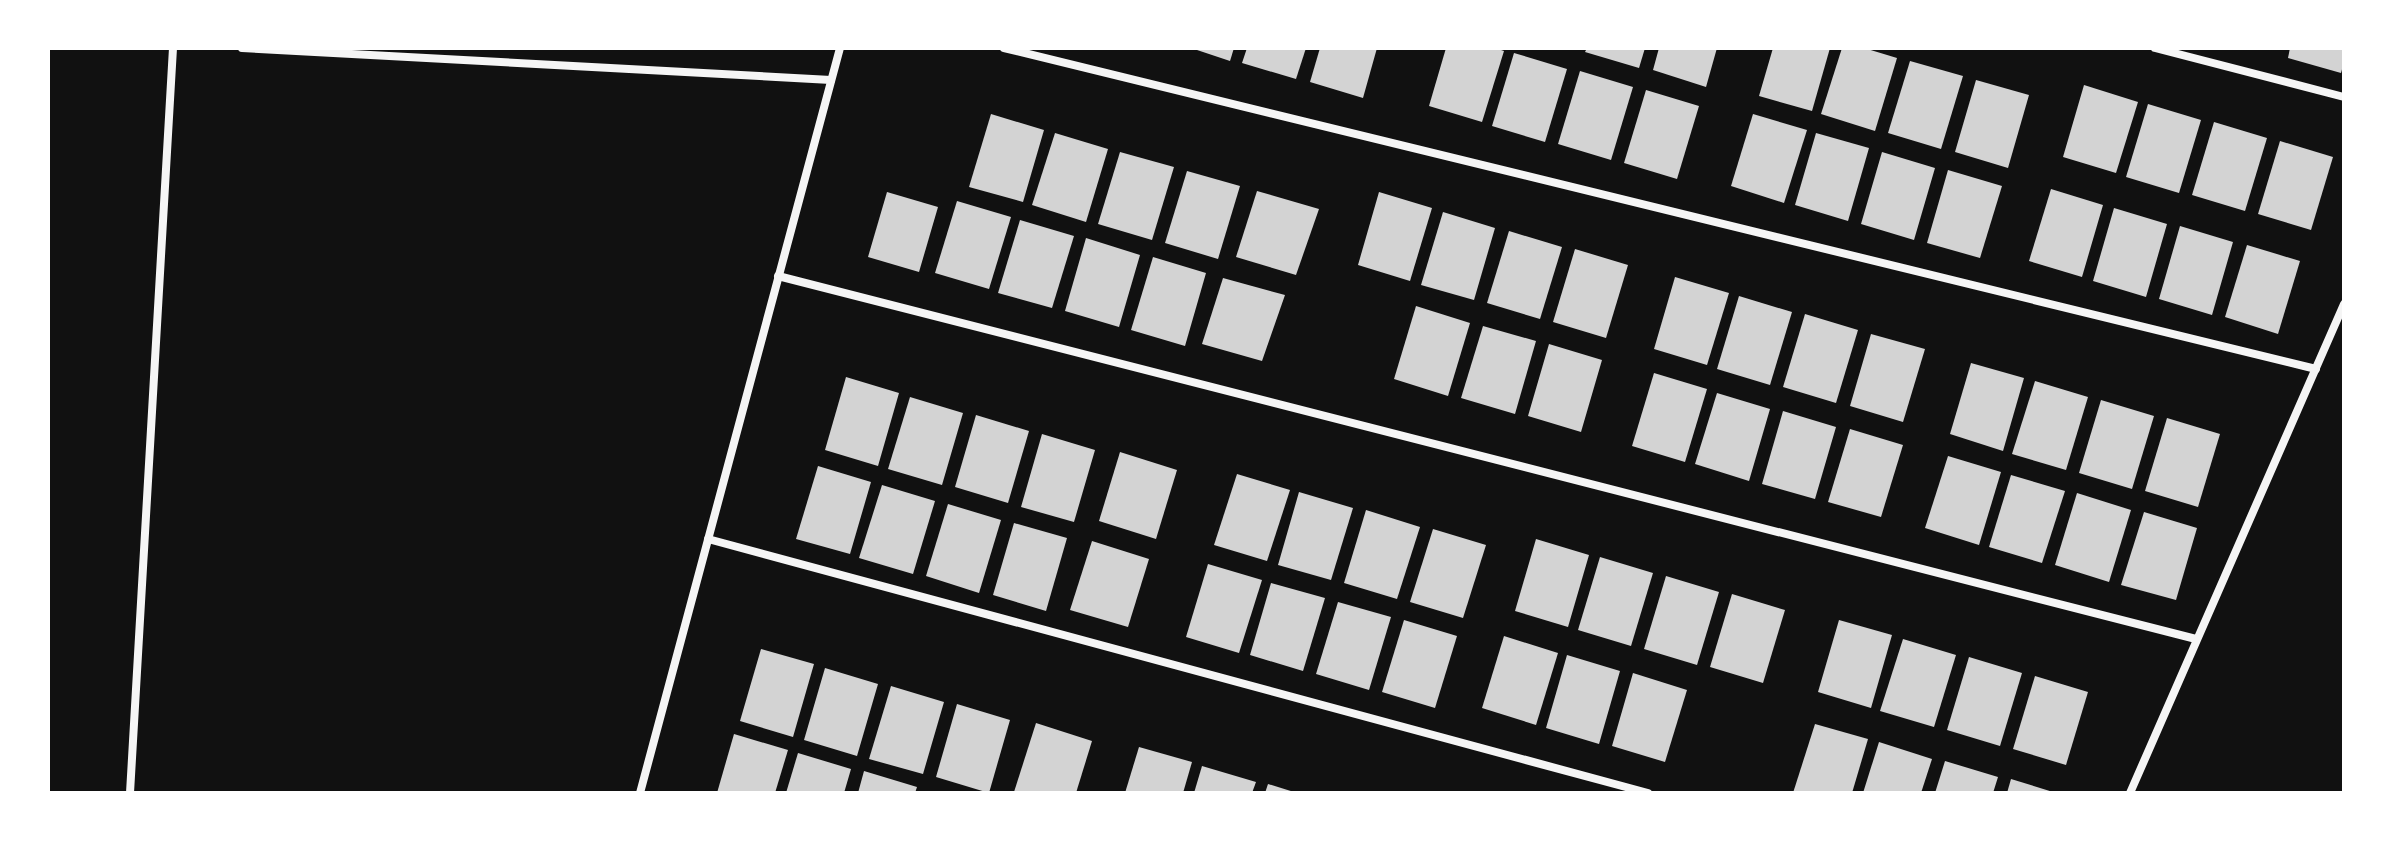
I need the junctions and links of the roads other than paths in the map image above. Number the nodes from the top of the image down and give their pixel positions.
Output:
1 (173, 48) edge
2 (242, 48) edge
3 (840, 48) edge
4 (1004, 48) edge
5 (2155, 48) edge
6 (831, 80) junction
7 (2344, 97) edge
8 (778, 276) junction
9 (2344, 304) edge
10 (2316, 369) junction
11 (708, 539) junction
12 (2196, 639) junction
13 (130, 793) edge
14 (640, 793) edge
15 (1648, 793) edge
16 (2130, 793) edge

1 - 13 street
2 - 6 street
3 - 6 street
4 - 10 street
5 - 7 street
6 - 8 street
8 - 11 street
8 - 12 street
9 - 10 street
10 - 12 street
11 - 14 street
11 - 15 street
12 - 16 street

